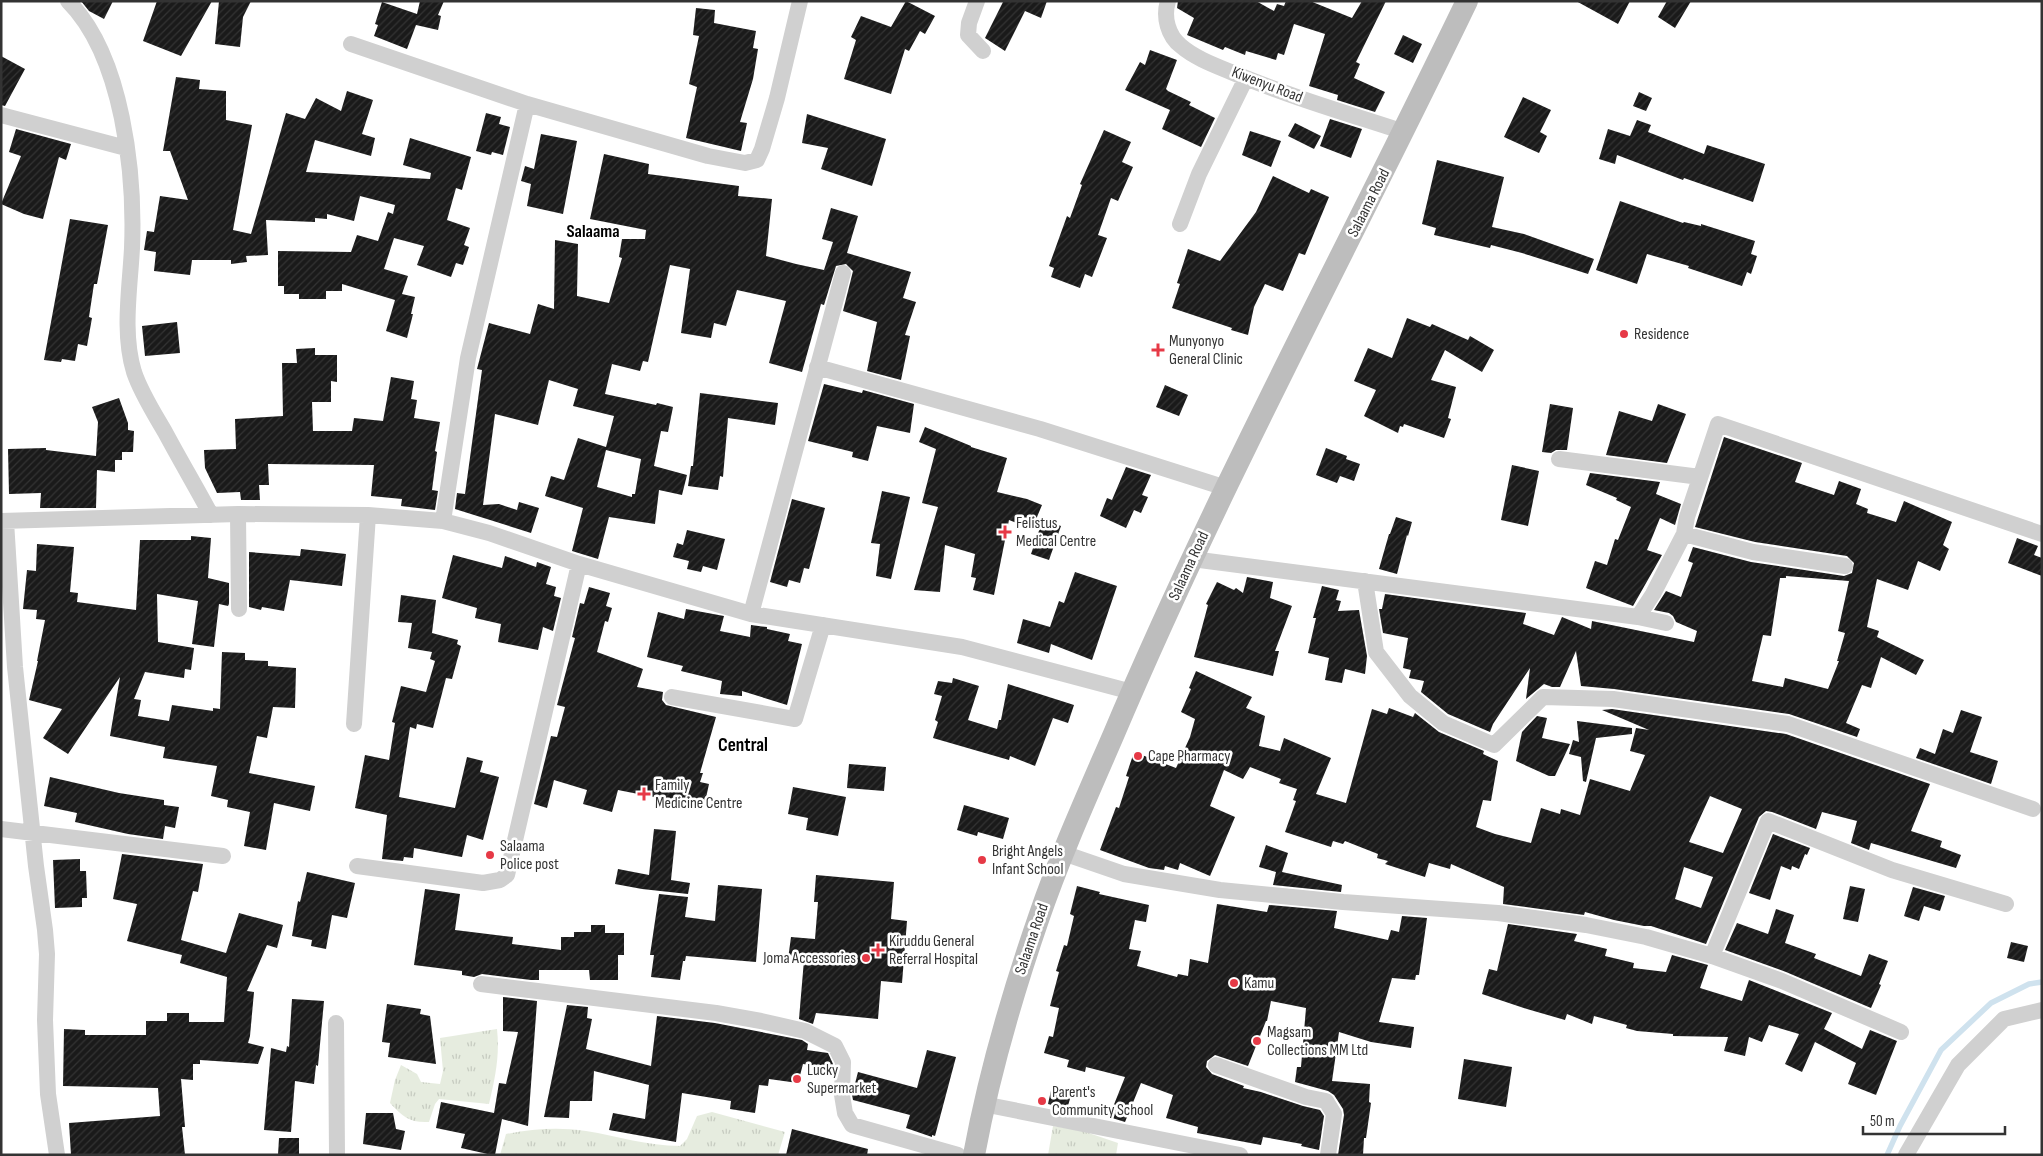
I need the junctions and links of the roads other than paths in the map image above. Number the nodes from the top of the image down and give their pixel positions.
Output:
1 (68, 1) edge
2 (800, 1) edge
3 (977, 1) edge
4 (1168, 1) edge
5 (1467, 1) edge
6 (350, 44) dead end
7 (983, 50) dead end
8 (1246, 78) junction
9 (527, 104) junction
10 (1, 115) edge
11 (1404, 132) junction
12 (126, 148) junction
13 (1180, 224) dead end
14 (843, 273) dead end
15 (817, 367) junction
16 (1559, 459) dead end
17 (1700, 477) junction
18 (1226, 488) junction
19 (212, 514) junction
20 (238, 514) junction
21 (368, 515) junction
22 (3, 521) edge
23 (443, 521) junction
24 (1684, 534) junction
25 (2042, 534) edge
26 (1192, 559) junction
27 (579, 564) junction
28 (1844, 566) dead end
29 (1365, 581) junction
30 (239, 609) dead end
31 (751, 614) junction
32 (1638, 617) junction
33 (1666, 623) dead end
34 (823, 625) junction
35 (1132, 692) junction
36 (672, 697) dead end
37 (354, 724) dead end
38 (2033, 808) dead end
39 (1, 829) edge
40 (32, 832) junction
41 (1063, 853) junction
42 (223, 856) dead end
43 (357, 866) dead end
44 (2006, 904) dead end
45 (1712, 956) junction
46 (481, 984) dead end
47 (2042, 1010) edge
48 (336, 1024) dead end
49 (1901, 1032) dead end
50 (1216, 1065) dead end
51 (983, 1104) junction
52 (57, 1155) edge
53 (337, 1155) edge
54 (958, 1155) edge
55 (974, 1155) edge
56 (1240, 1155) edge
57 (1328, 1155) edge
58 (1906, 1155) edge

1 - 12 street
2 - 9 street
3 - 7 street
4 - 8 street, Kiwenyu Road
5 - 11 main road, Salaama Road
6 - 9 street
8 - 11 street, Kiwenyu Road
8 - 13 street
9 - 23 street
10 - 12 street
11 - 18 main road, Salaama Road
12 - 19 street
14 - 15 street
15 - 18 street
15 - 31 street
16 - 17 street
17 - 24 street
17 - 25 street
18 - 26 main road, Salaama Road
19 - 20 street
19 - 22 street
20 - 21 street
20 - 30 street
21 - 23 street
21 - 37 street
22 - 40 street
23 - 27 street
24 - 28 street
24 - 32 street
26 - 29 street
26 - 35 main road, Salaama Road
27 - 31 street
27 - 43 street
29 - 32 street
29 - 38 street
31 - 34 street
32 - 33 street
34 - 35 street
34 - 36 street
35 - 41 main road, Salaama Road
39 - 40 street
40 - 42 street
40 - 52 street
41 - 45 street
41 - 51 main road, Salaama Road
44 - 45 street
45 - 49 street
46 - 54 street
47 - 58 street
48 - 53 street
50 - 57 street
51 - 55 main road, Salaama Road
51 - 56 street

